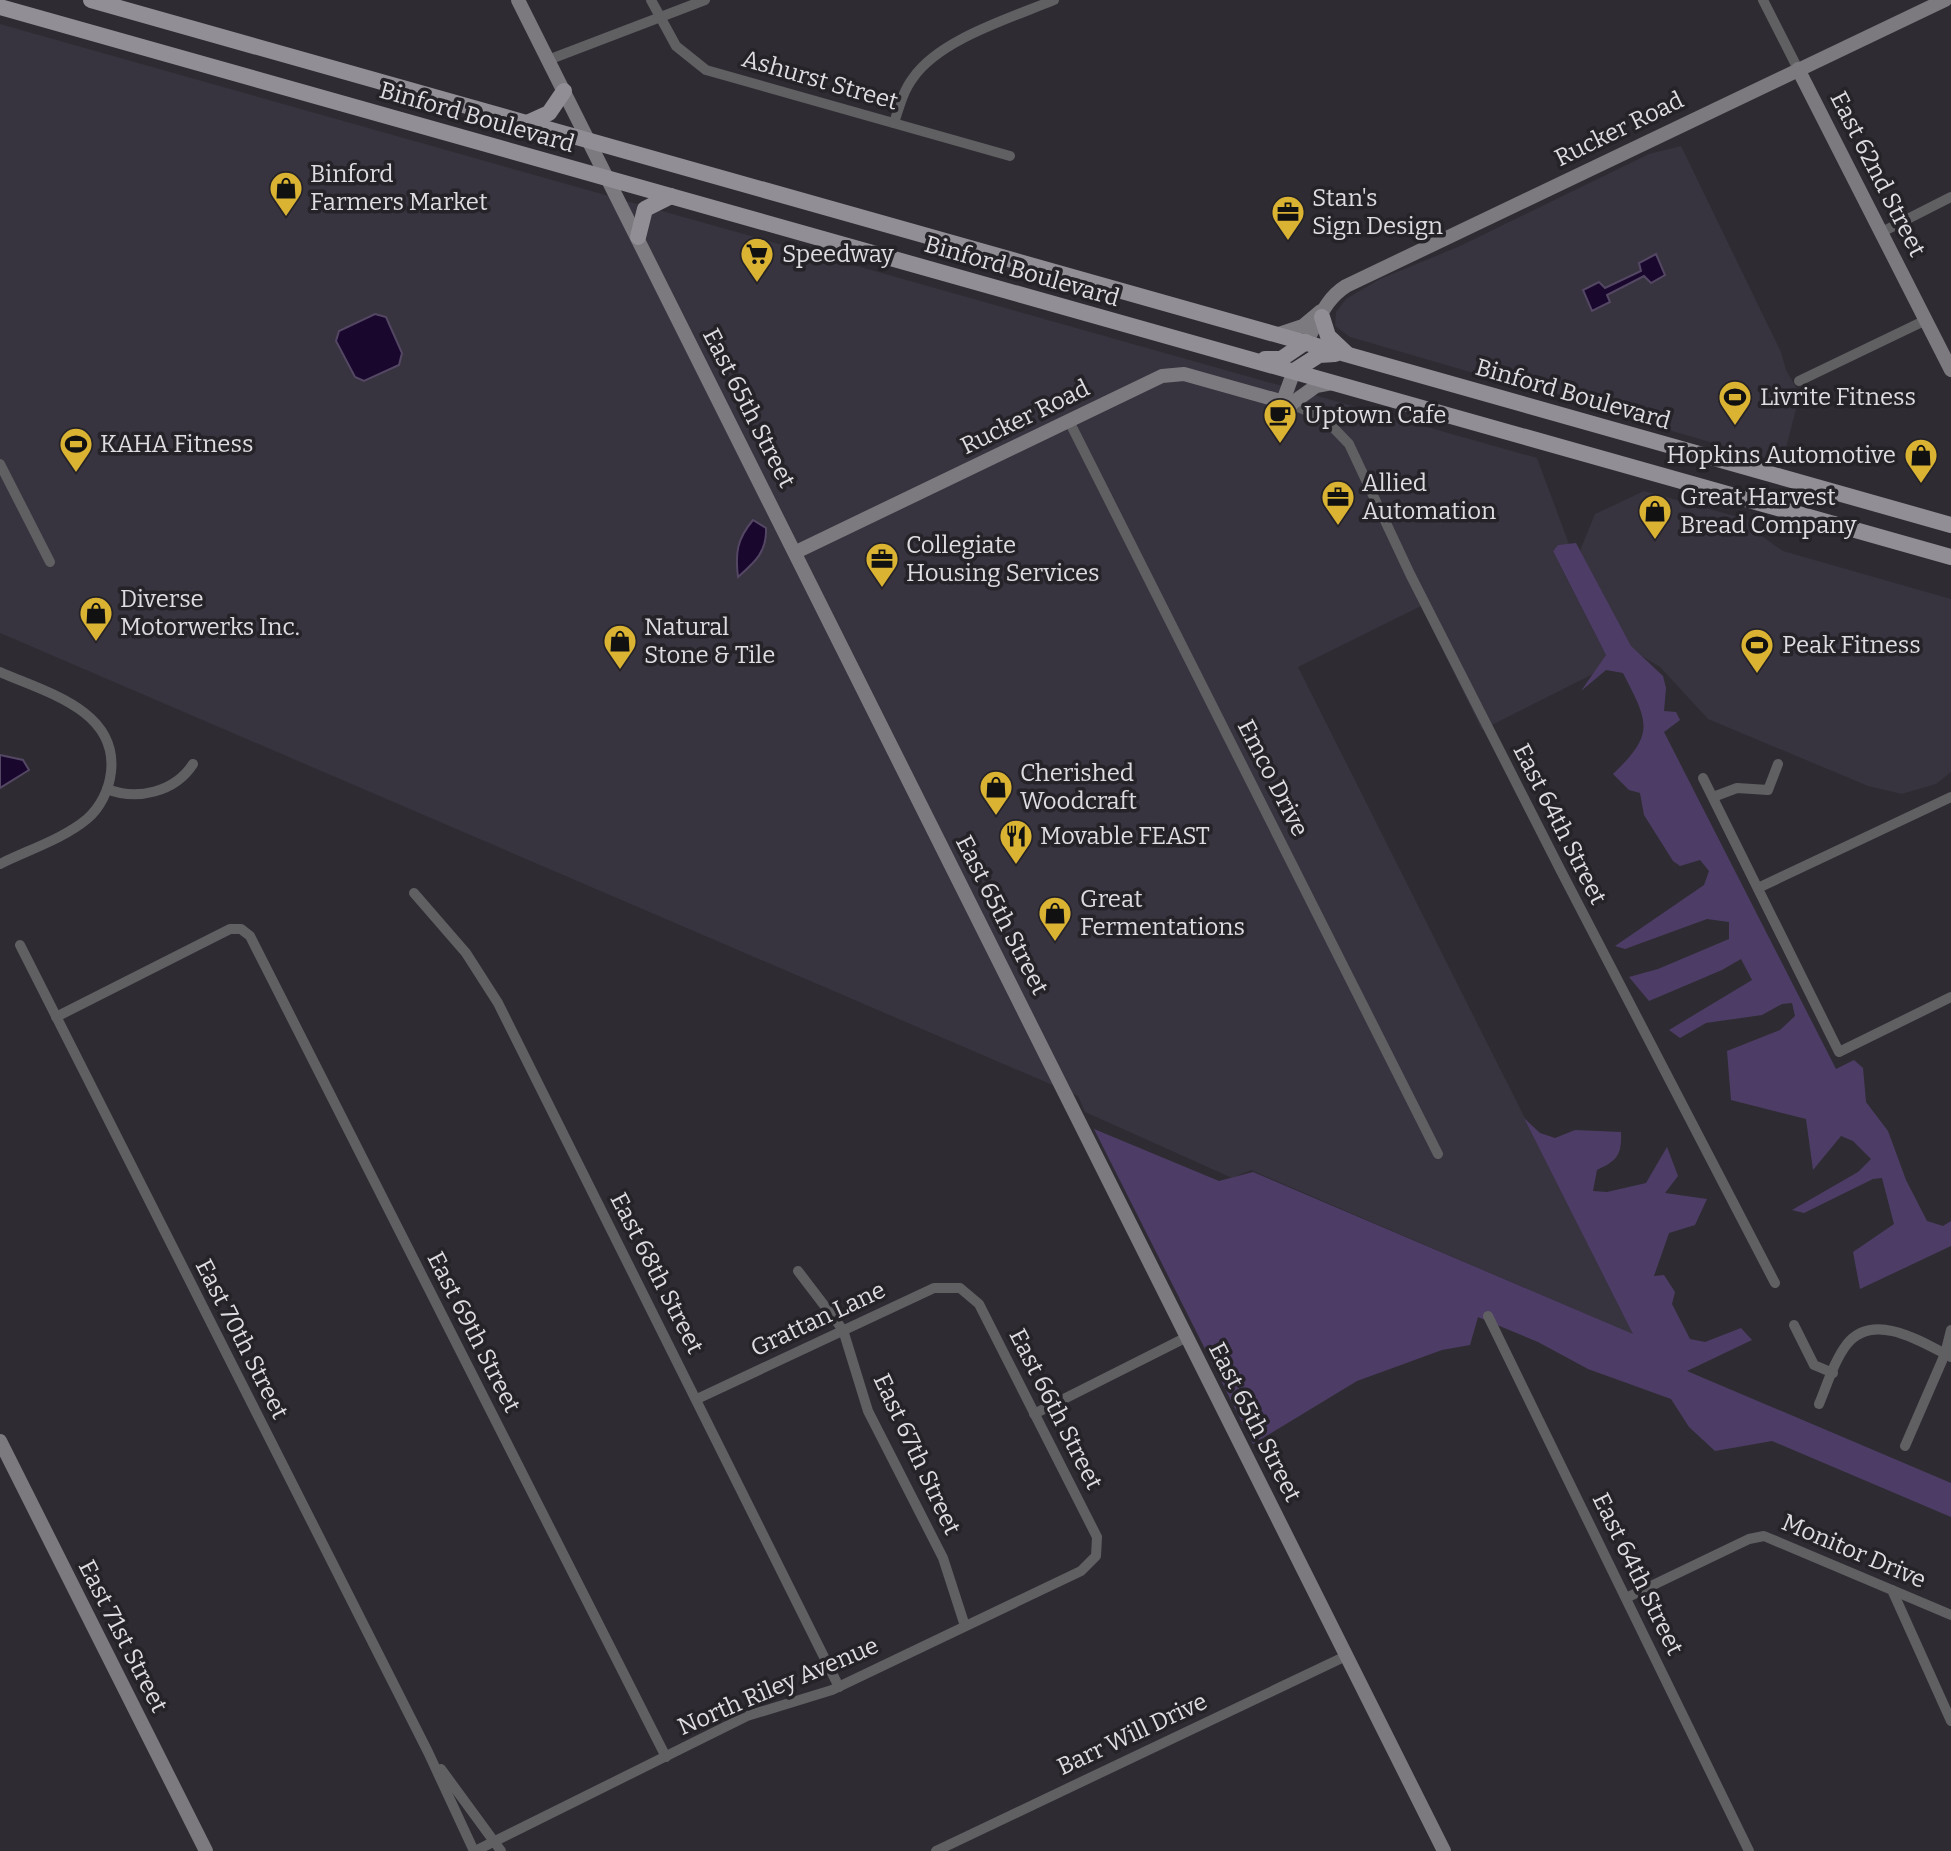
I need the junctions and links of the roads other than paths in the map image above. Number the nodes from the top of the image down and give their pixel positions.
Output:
1 (90, 0) edge
2 (518, 0) edge
3 (651, 0) edge
4 (705, 0) edge
5 (1055, 0) edge
6 (1763, 0) edge
7 (1945, 0) edge
8 (0, 7) edge
9 (660, 18) junction
10 (548, 60) junction
11 (1798, 69) junction
12 (564, 91) junction
13 (527, 123) junction
14 (894, 123) junction
15 (588, 140) junction
16 (1010, 156) dead end
17 (609, 178) junction
18 (671, 196) junction
19 (1951, 197) edge
20 (1882, 232) junction
21 (638, 237) junction
22 (1322, 314) junction
23 (1926, 320) junction
24 (1279, 334) junction
25 (1306, 342) junction
26 (1348, 354) junction
27 (1256, 360) junction
28 (1951, 370) edge
29 (1293, 371) junction
30 (1799, 381) dead end
31 (1334, 383) junction
32 (1287, 403) junction
33 (1069, 421) junction
34 (0, 464) edge
35 (1951, 525) edge
36 (796, 552) junction
37 (1951, 557) edge
38 (50, 562) dead end
39 (0, 672) edge
40 (193, 764) dead end
41 (1778, 764) dead end
42 (1703, 778) dead end
43 (107, 789) junction
44 (1713, 797) junction
45 (1951, 797) edge
46 (0, 864) edge
47 (1758, 888) junction
48 (414, 893) dead end
49 (20, 945) dead end
50 (1951, 997) edge
51 (56, 1017) junction
52 (1438, 1154) dead end
53 (798, 1271) dead end
54 (1775, 1283) dead end
55 (960, 1288) joint
56 (1488, 1316) dead end
57 (1794, 1325) dead end
58 (844, 1330) junction
59 (1951, 1330) edge
60 (1187, 1337) junction
61 (1948, 1356) edge
62 (1833, 1373) junction
63 (697, 1399) junction
64 (1819, 1404) dead end
65 (1034, 1414) junction
66 (0, 1441) edge
67 (1905, 1447) dead end
68 (1095, 1558) joint
69 (1892, 1590) junction
70 (1626, 1598) junction
71 (1951, 1615) edge
72 (965, 1626) junction
73 (1346, 1656) junction
74 (839, 1686) junction
75 (1951, 1721) edge
76 (428, 1752) junction
77 (666, 1757) junction
78 (495, 1841) junction
79 (206, 1851) edge
80 (474, 1851) edge
81 (500, 1851) edge
82 (936, 1851) edge
83 (1444, 1851) edge
84 (1749, 1851) edge

1 - 13 main road, Binford Boulevard
2 - 10 street, East 65th Street
3 - 9 street, Ashurst Street
4 - 9 street
5 - 14 street
6 - 11 street, East 62nd Street
7 - 11 street, Rucker Road
8 - 17 main road, Binford Boulevard
9 - 10 street
9 - 14 street, Ashurst Street
10 - 12 street, East 65th Street
11 - 20 street, East 62nd Street
11 - 22 street, Rucker Road
12 - 13 main road
12 - 15 street, East 65th Street
13 - 15 main road, Binford Boulevard
14 - 16 street, Ashurst Street
15 - 17 street, East 65th Street
15 - 24 main road, Binford Boulevard
17 - 18 main road, Binford Boulevard
17 - 21 street, East 65th Street
18 - 21 main road
18 - 27 main road, Binford Boulevard
19 - 20 street
20 - 23 street, East 62nd Street
21 - 36 street, East 65th Street
22 - 24 street, Rucker Road
22 - 25 street, Rucker Road
22 - 26 main road
23 - 28 street, East 62nd Street
23 - 30 street
24 - 25 main road, Binford Boulevard
25 - 26 main road, Binford Boulevard
25 - 27 main road
26 - 29 main road
26 - 35 main road, Binford Boulevard
27 - 29 main road, Binford Boulevard
29 - 31 main road, Binford Boulevard
29 - 32 street
31 - 32 street
31 - 37 main road, Binford Boulevard
32 - 33 street, Rucker Road
32 - 54 street, East 64th Street
33 - 36 street, Rucker Road
33 - 52 street, Emco Drive
34 - 38 street
36 - 60 street, East 65th Street
39 - 43 street
40 - 43 street
41 - 44 street
42 - 44 street
43 - 46 street
44 - 47 street
45 - 47 street
47 - 50 street
48 - 63 street, East 68th Street
49 - 51 street, East 70th Street
51 - 76 street, East 70th Street
51 - 77 street, East 69th Street
53 - 58 street, East 67th Street
55 - 58 street, Grattan Lane
55 - 65 street, East 66th Street
56 - 70 street, East 64th Street
57 - 62 street
58 - 63 street, Grattan Lane
58 - 72 street, East 67th Street
59 - 61 street
60 - 65 street
60 - 73 street, East 65th Street
61 - 62 street
61 - 67 street
62 - 64 street
63 - 74 street, East 68th Street
65 - 68 street, East 66th Street
66 - 79 street, East 71st Street
68 - 72 street, North Riley Avenue
69 - 70 street, Monitor Drive
69 - 71 street, Monitor Drive
69 - 75 street
70 - 84 street, East 64th Street
72 - 74 street, North Riley Avenue
73 - 82 street, Barr Will Drive
73 - 83 street, East 65th Street
74 - 77 street, North Riley Avenue
76 - 78 street, East 70th Street
76 - 80 street, East 70th Street
77 - 78 street, North Riley Avenue
78 - 80 street, North Riley Avenue
78 - 81 street, East 70th Street

